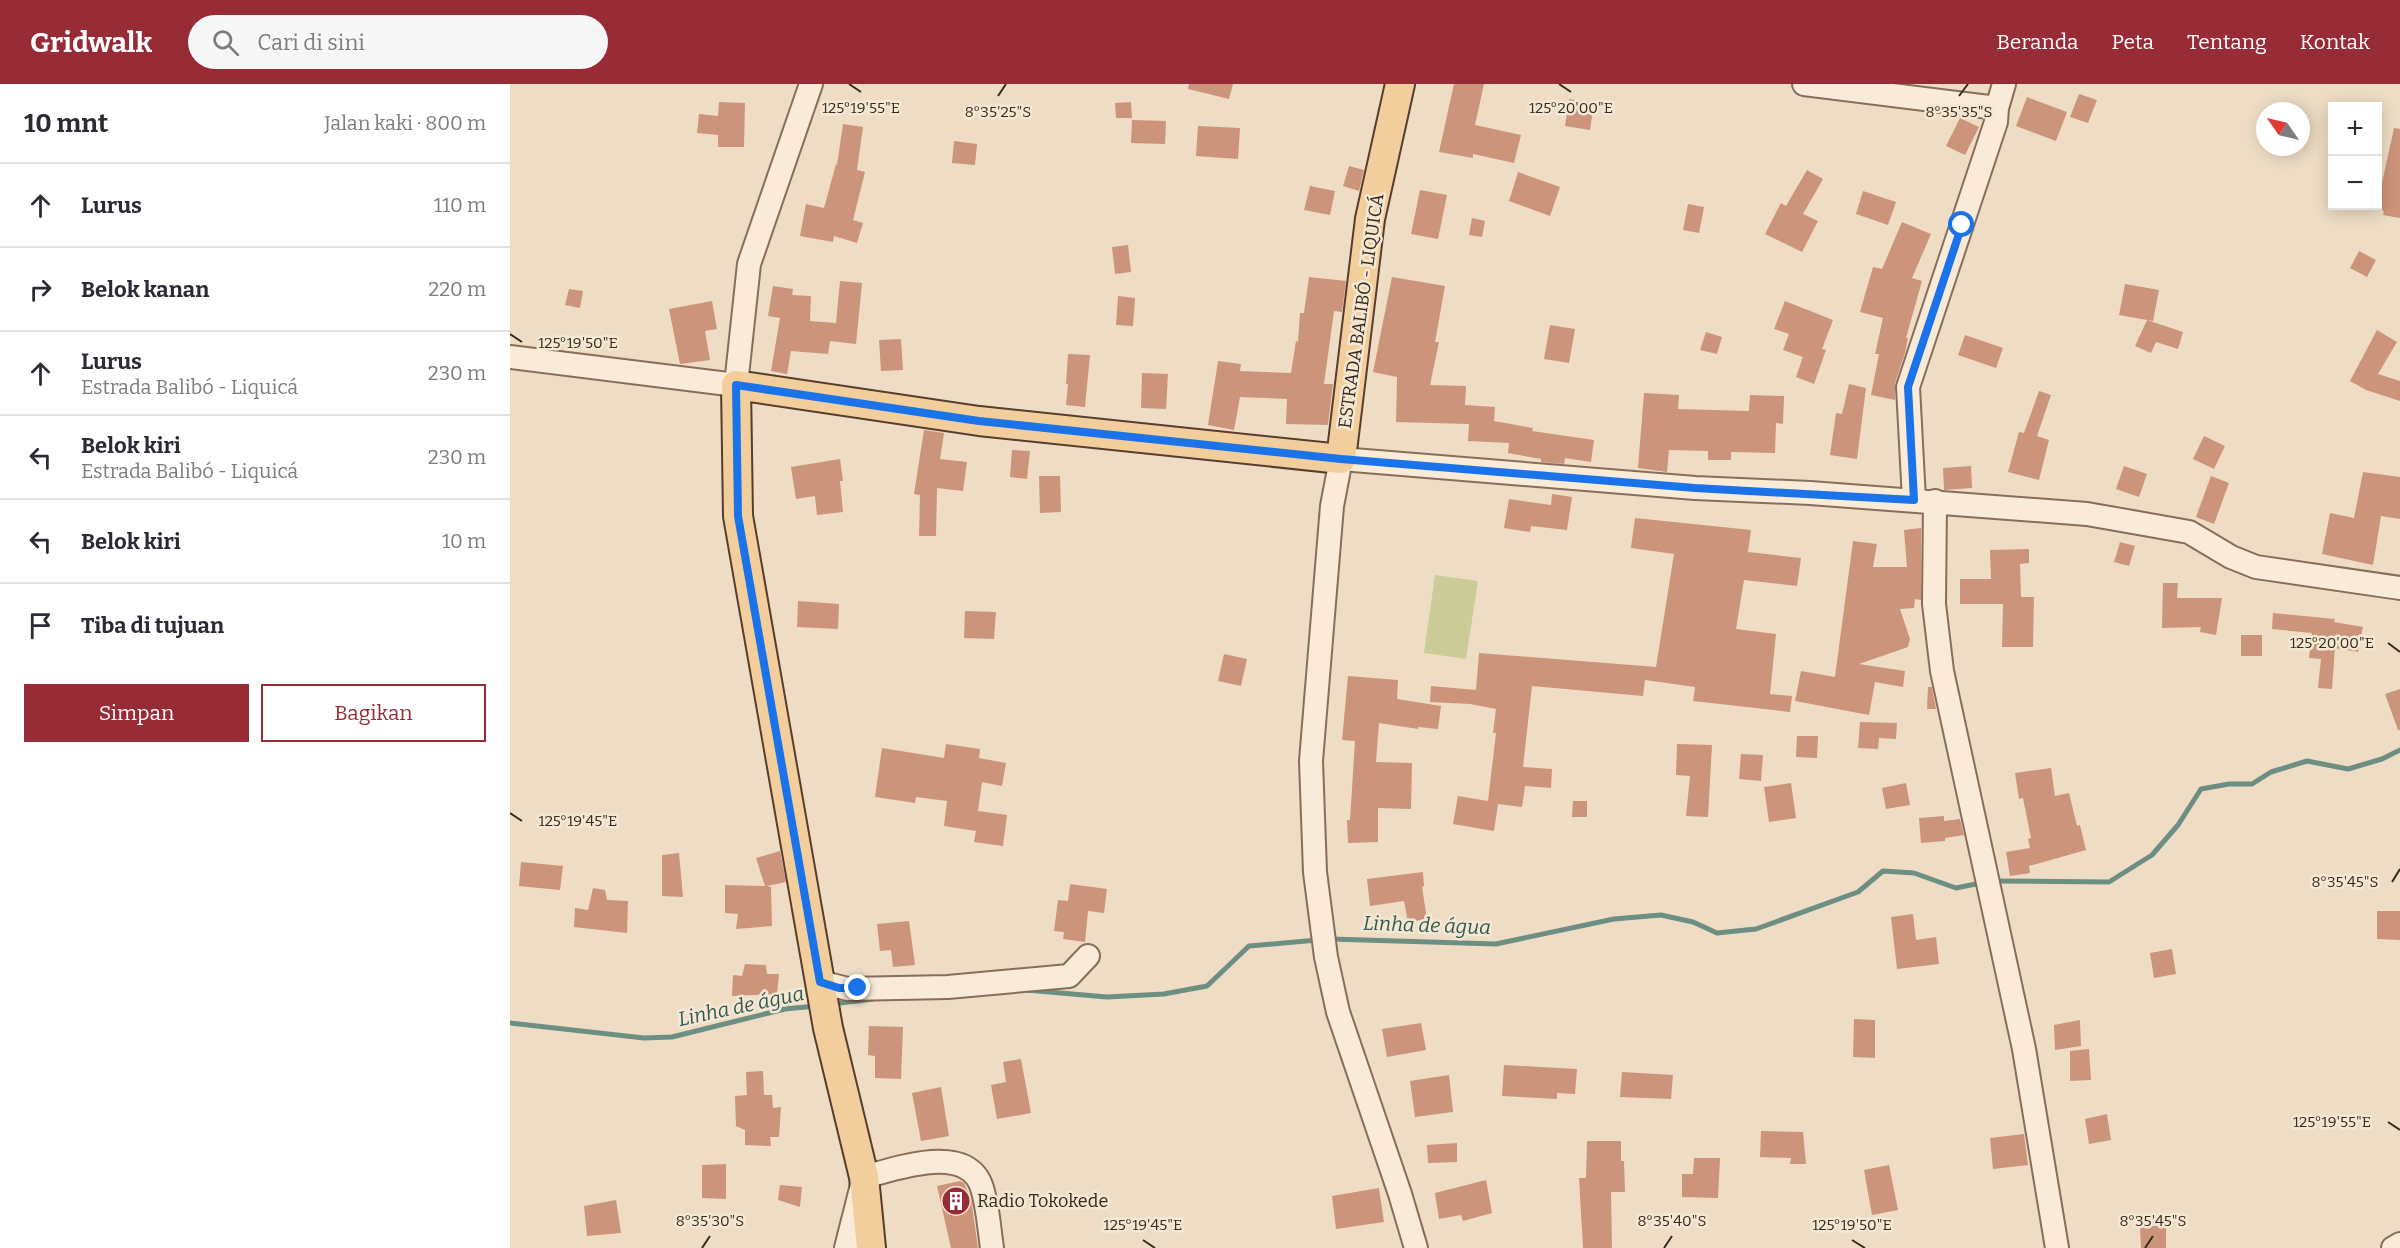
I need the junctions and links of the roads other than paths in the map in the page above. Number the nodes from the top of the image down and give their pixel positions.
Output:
1 (812, 84) edge
2 (1400, 84) edge
3 (1804, 84) edge
4 (2004, 84) edge
5 (1996, 108) junction
6 (510, 357) edge
7 (736, 385) junction
8 (1341, 459) junction
9 (1924, 500) junction
10 (2400, 588) edge
11 (1088, 956) dead end
12 (821, 985) junction
13 (864, 1177) junction
14 (2400, 1244) edge
15 (846, 1248) edge
16 (871, 1248) edge
17 (992, 1248) edge
18 (1416, 1248) edge
19 (2057, 1248) edge
20 (2393, 1248) edge

1 - 7 street
2 - 8 main road, ESTRADA BALIBÓ - LIQUICÁ
3 - 5 street
4 - 5 street
5 - 9 street
6 - 7 street
7 - 8 main road
7 - 12 main road
8 - 9 street
8 - 18 street
9 - 10 street
9 - 19 street
11 - 12 street
12 - 13 main road
13 - 15 street
13 - 16 main road
13 - 17 street
14 - 20 street

